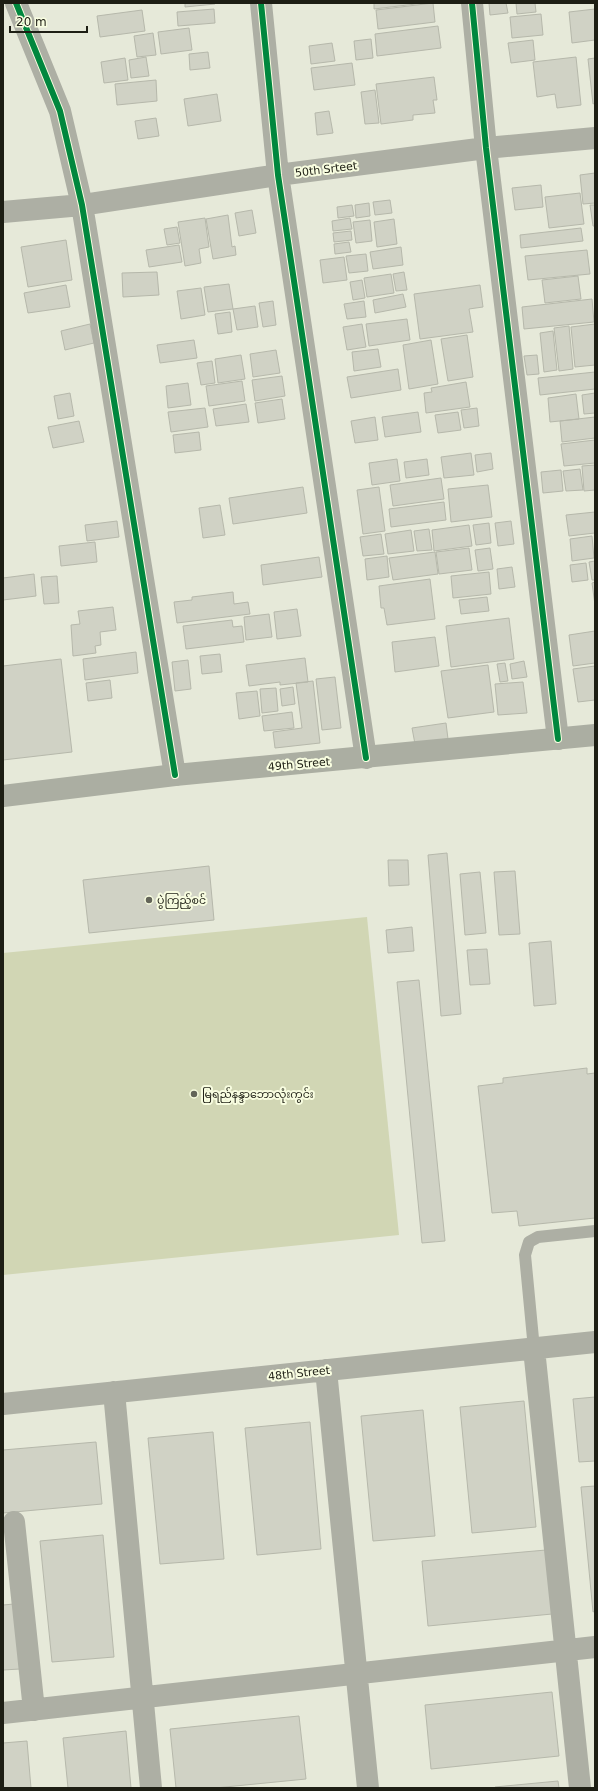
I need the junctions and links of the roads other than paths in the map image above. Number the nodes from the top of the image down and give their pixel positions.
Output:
1 (16, 3) edge
2 (261, 3) edge
3 (472, 3) edge
4 (595, 138) edge
5 (486, 148) junction
6 (278, 175) junction
7 (82, 205) junction
8 (7, 212) edge
9 (595, 735) edge
10 (558, 739) junction
11 (366, 758) junction
12 (175, 775) junction
13 (3, 796) edge
14 (595, 1231) edge
15 (595, 1342) edge
16 (534, 1349) junction
17 (326, 1370) junction
18 (114, 1392) junction
19 (3, 1404) edge
20 (14, 1522) dead end
21 (595, 1647) edge
22 (566, 1651) junction
23 (356, 1674) junction
24 (143, 1698) junction
25 (34, 1710) junction
26 (3, 1713) edge
27 (151, 1788) edge
28 (368, 1788) edge
29 (580, 1788) edge

1 - 7 street
2 - 6 street
3 - 5 street
4 - 5 street, 50th Srteet
5 - 6 street, 50th Srteet
5 - 10 street
6 - 7 street, 50th Srteet
6 - 11 street
7 - 8 street, 50th Srteet
7 - 12 street
9 - 10 main road, 49th Street
10 - 11 main road, 49th Street
11 - 12 main road, 49th Street
12 - 13 main road, 49th Street
14 - 16 lane
15 - 16 street, 48th Street
16 - 17 street, 48th Street
16 - 22 street
17 - 18 street, 48th Street
17 - 23 street
18 - 19 street, 48th Street
18 - 24 street
20 - 25 street
21 - 22 street
22 - 23 street
22 - 29 street
23 - 24 street
23 - 28 street
24 - 25 street
24 - 27 street
25 - 26 street

